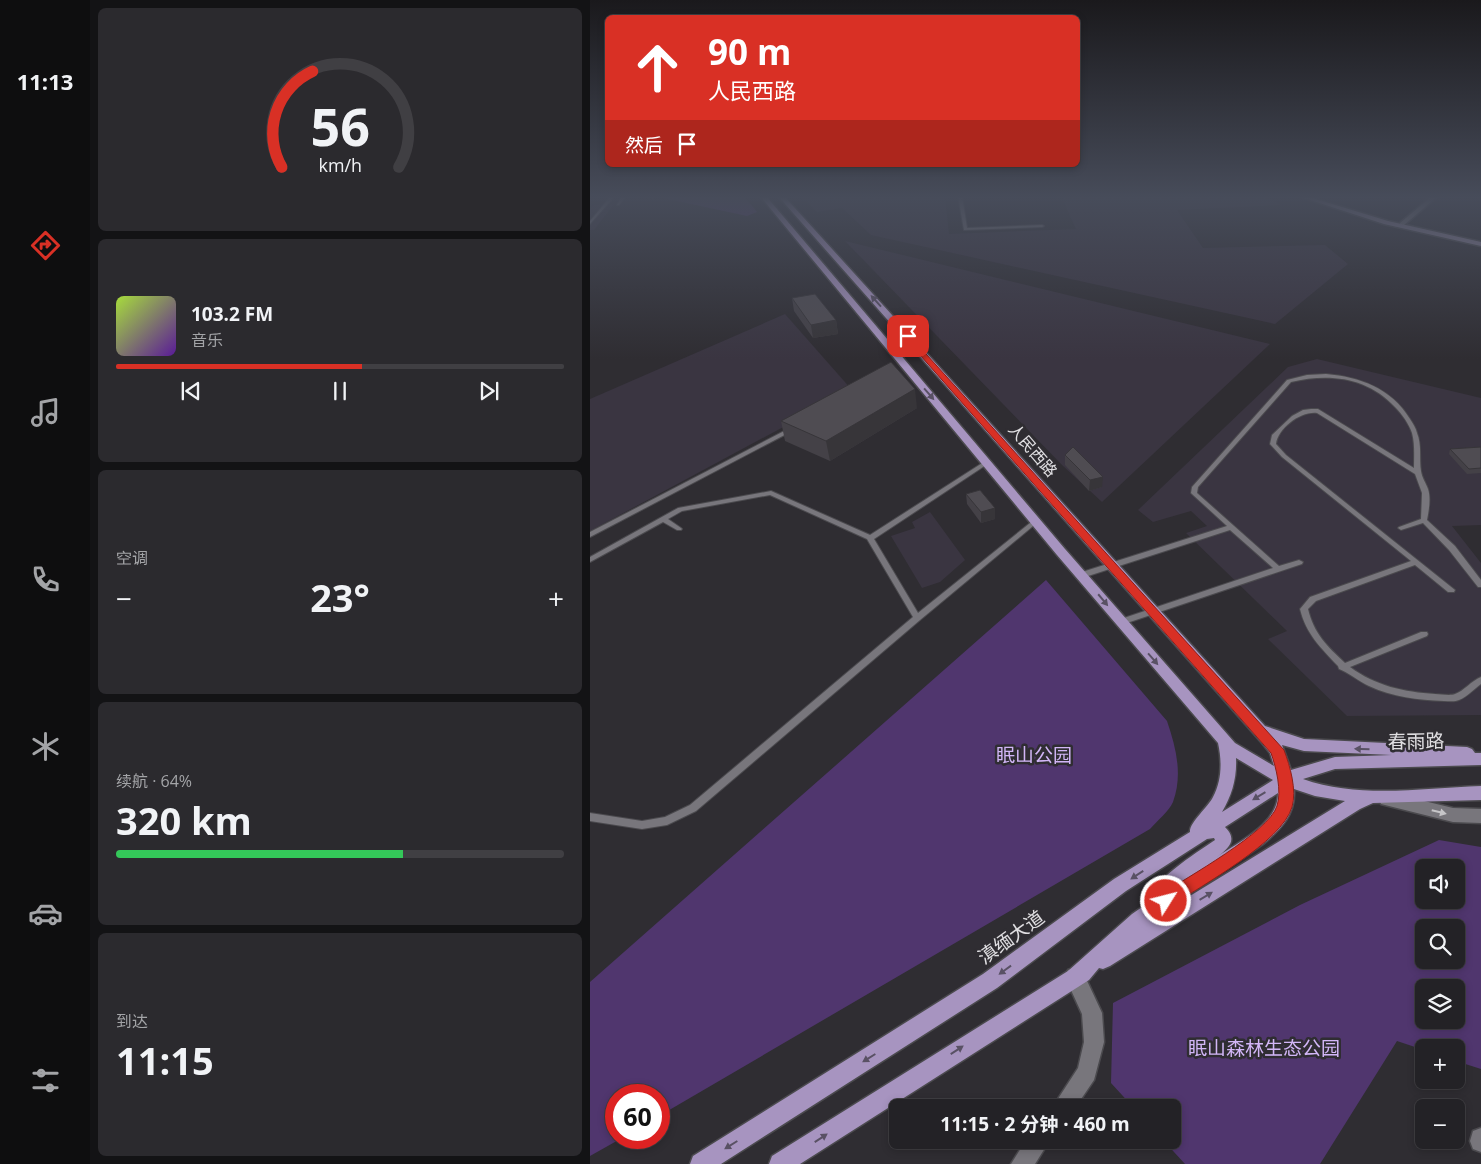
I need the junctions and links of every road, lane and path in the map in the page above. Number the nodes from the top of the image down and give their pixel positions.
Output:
1 (806, 250) edge
2 (829, 250) edge
3 (801, 424) edge
4 (987, 462) junction
5 (1418, 473) junction
6 (663, 519) junction
7 (1036, 520) junction
8 (1424, 520) junction
9 (1232, 527) junction
10 (679, 528) dead end
11 (1401, 528) dead end
12 (590, 535) edge
13 (870, 538) junction
14 (590, 560) edge
15 (1299, 562) dead end
16 (1416, 562) junction
17 (1113, 565) junction
18 (1278, 569) junction
19 (1082, 575) junction
20 (1481, 585) edge
21 (1451, 590) dead end
22 (1153, 612) junction
23 (917, 618) junction
24 (1121, 622) junction
25 (1424, 634) dead end
26 (1342, 667) junction
27 (1481, 680) edge
28 (1258, 728) junction
29 (1224, 741) junction
30 (1481, 754) edge
31 (1481, 759) edge
32 (1352, 761) joint
33 (1286, 778) junction
34 (1481, 793) edge
35 (1374, 796) junction
36 (1481, 816) edge
37 (590, 817) edge
38 (1204, 832) junction
39 (1178, 848) junction
40 (1138, 920) junction
41 (1075, 977) junction
42 (1068, 1099) edge
43 (1033, 1149) edge
44 (701, 1164) edge
45 (780, 1164) edge
46 (1022, 1164) edge

1 -> 4 main road
17 -> 2 main road, 人民西路
3 - 12 lane
4 - 7 main road
4 - 13 lane
5 - 8 lane
5 - 9 lane
5 - 16 lane
6 - 10 lane
6 - 13 lane
6 - 14 lane
7 - 19 main road
7 - 23 lane
8 - 11 lane
8 - 20 lane
9 - 17 lane
9 - 18 lane
13 - 23 lane
15 - 18 lane
16 - 21 lane
16 - 26 lane
17 - 19 lane
17 - 22 main road, 人民西路
18 - 22 lane
19 -> 24 main road
22 - 24 lane
22 - 28 main road, 人民西路
23 - 37 lane
24 -> 29 main road
25 - 26 lane
26 - 27 lane
30 -> 28 main road
28 - 33 main road, 人民西路
29 - 33 main road
29 - 39 main road
31 - 32 main road, 春雨路
32 - 33 main road, 滇缅大道
33 - 35 main road
33 -> 38 main road, 滇缅大道
33 - 40 main road, 人民西路
34 - 35 main road
35 -> 36 street
41 -> 35 main road
38 - 39 main road, 滇缅大道
38 - 40 main road
39 -> 44 main road, 滇缅大道
40 - 41 main road
41 - 42 street
45 -> 41 main road
43 - 46 street

